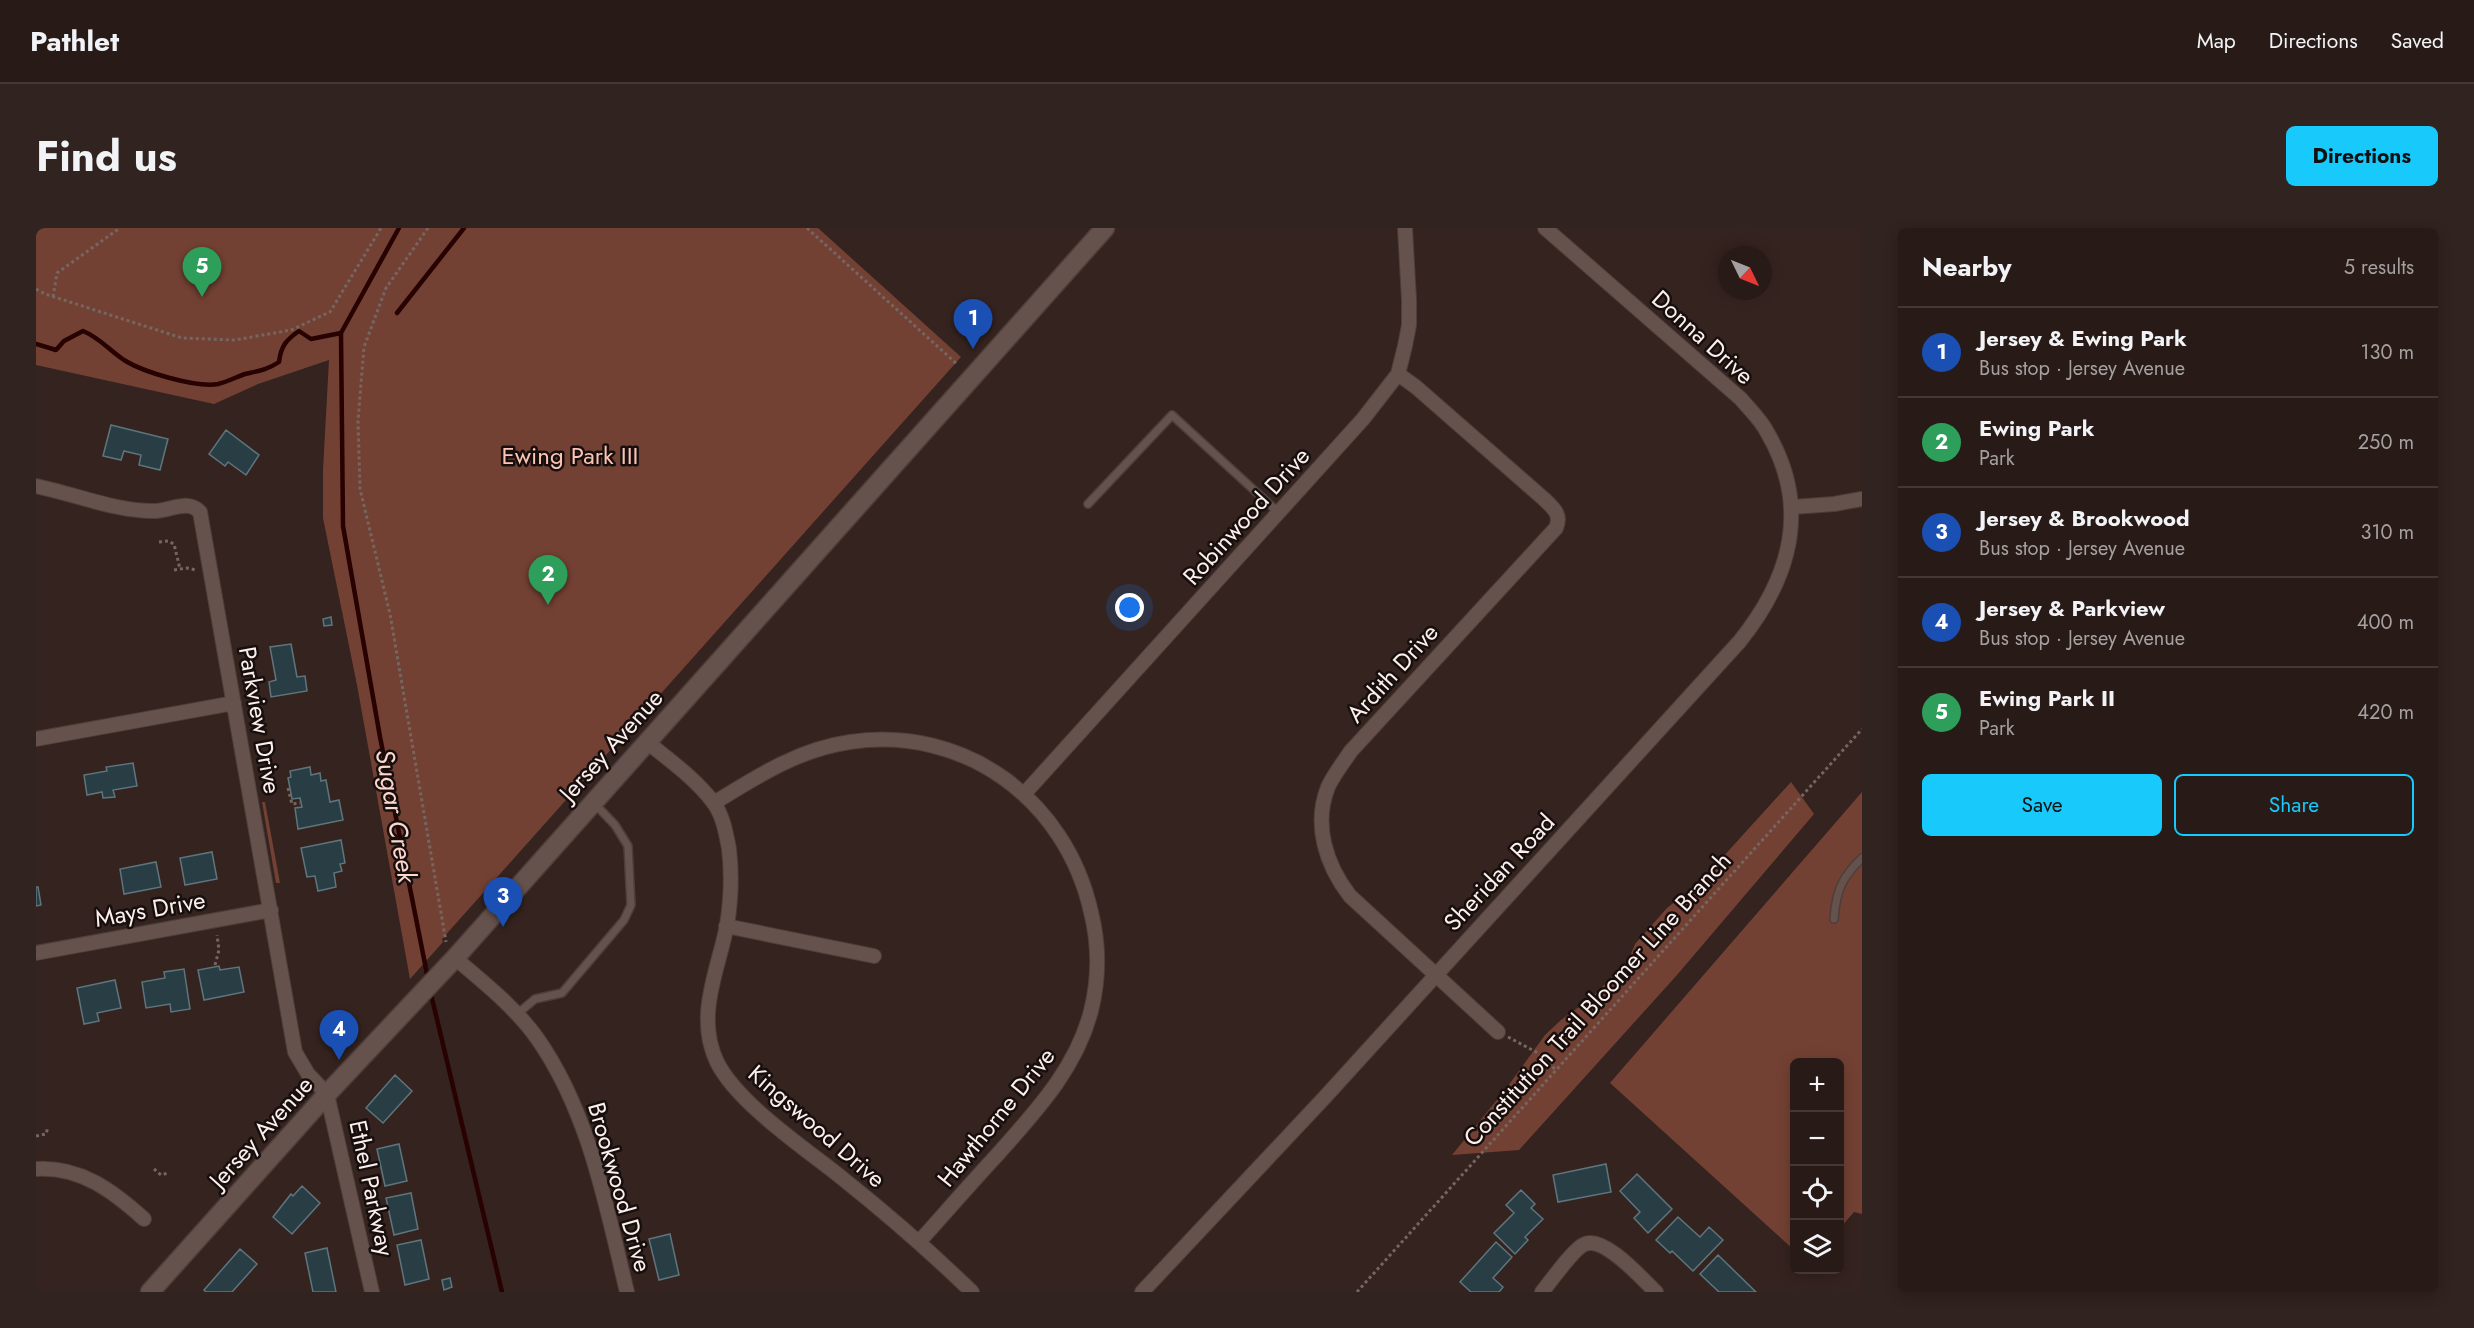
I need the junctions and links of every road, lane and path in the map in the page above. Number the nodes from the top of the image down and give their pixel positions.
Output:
1 (120, 228) edge
2 (381, 228) edge
3 (428, 228) edge
4 (807, 228) edge
5 (1105, 228) edge
6 (1405, 228) edge
7 (1545, 228) edge
8 (36, 289) edge
9 (53, 297) junction
10 (958, 364) dead end
11 (1398, 375) junction
12 (36, 486) edge
13 (1862, 499) edge
14 (1088, 504) dead end
15 (1793, 507) junction
16 (1279, 513) junction
17 (159, 542) dead end
18 (180, 569) junction
19 (210, 569) junction
20 (174, 570) dead end
21 (234, 703) junction
22 (1862, 729) edge
23 (36, 738) edge
24 (646, 741) junction
25 (288, 788) dead end
26 (1025, 793) junction
27 (300, 802) dead end
28 (592, 802) junction
29 (714, 803) junction
30 (1862, 858) edge
31 (271, 910) junction
32 (1833, 919) dead end
33 (214, 921) junction
34 (726, 926) junction
35 (36, 953) edge
36 (449, 955) junction
37 (874, 956) dead end
38 (215, 965) dead end
39 (1436, 974) junction
40 (516, 1015) junction
41 (1497, 1032) joint
42 (1556, 1070) junction
43 (327, 1094) junction
44 (48, 1126) dead end
45 (36, 1136) edge
46 (36, 1169) edge
47 (154, 1169) dead end
48 (168, 1173) dead end
49 (144, 1219) dead end
50 (919, 1242) junction
51 (150, 1292) edge
52 (372, 1292) edge
53 (627, 1292) edge
54 (972, 1292) edge
55 (1142, 1292) edge
56 (1357, 1292) edge
57 (1542, 1292) edge
58 (1656, 1292) edge

1 - 9 path
2 - 9 path
3 - 36 path
4 - 10 path
5 - 24 street, Jersey Avenue
6 - 11 street, Robinwood Drive
7 - 15 street, Donna Drive
8 - 9 path
11 - 16 street, Robinwood Drive
11 - 39 street, Ardith Drive
12 - 19 street, Parkview Drive
13 - 15 street
14 - 16 lane
15 - 39 street, Sheridan Road
16 - 26 street, Robinwood Drive
17 - 18 path
18 - 19 path
18 - 20 path
19 - 21 street, Parkview Drive
21 - 23 street
21 - 31 street, Parkview Drive
22 - 42 path, Constitution Trail Bloomer Line Branch
24 - 28 street, Jersey Avenue
24 - 29 street, Kingswood Drive
25 - 27 path
26 - 29 street, Hawthorne Drive
26 - 50 street, Hawthorne Drive
28 - 36 street, Jersey Avenue
28 - 40 lane
29 - 34 street, Kingswood Drive
30 - 32 lane
31 - 33 street, Mays Drive
31 - 43 street, Parkview Drive
33 - 35 street, Mays Drive
33 - 38 path
34 - 37 street
34 - 50 street, Kingswood Drive
36 - 40 street, Brookwood Drive
36 - 43 street, Jersey Avenue
39 - 41 street, Ardith Drive
39 - 55 street, Sheridan Road
40 - 53 street, Brookwood Drive
41 - 42 path
42 - 56 path, Constitution Trail Bloomer Line Branch
43 - 51 street, Jersey Avenue
43 - 52 street, Ethel Parkway
44 - 45 path
46 - 49 street
47 - 48 path
50 - 54 street, Kingswood Drive
57 - 58 street

